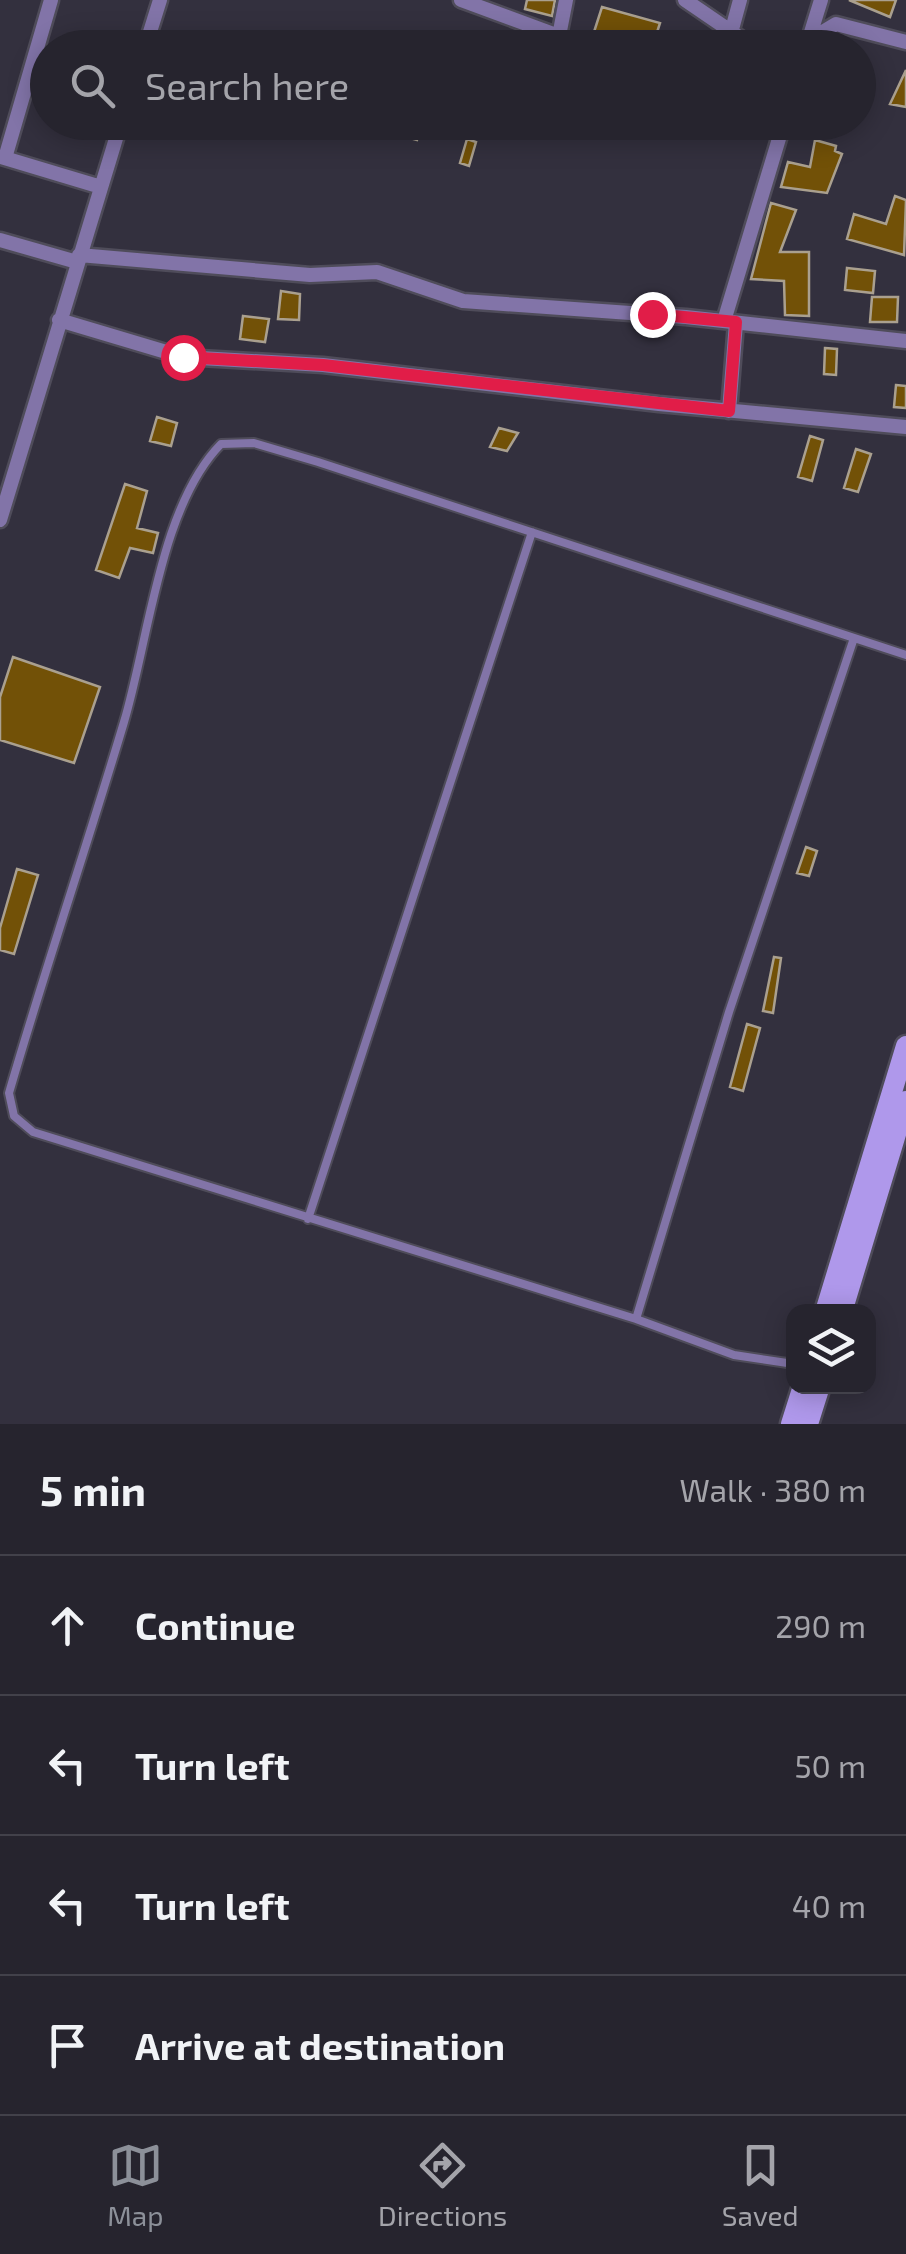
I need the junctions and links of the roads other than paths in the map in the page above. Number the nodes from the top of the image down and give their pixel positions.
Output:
1 (52, 0) edge
2 (160, 0) edge
3 (461, 0) edge
4 (566, 0) edge
5 (685, 0) edge
6 (740, 0) edge
7 (821, 0) edge
8 (480, 4) edge
9 (43, 30) edge
10 (150, 30) edge
11 (543, 30) edge
12 (559, 30) edge
13 (727, 30) edge
14 (732, 30) edge
15 (810, 30) edge
16 (827, 30) edge
17 (859, 30) edge
18 (876, 34) edge
19 (906, 42) edge
20 (30, 71) edge
21 (115, 140) edge
22 (779, 140) edge
23 (3, 158) edge
24 (100, 187) junction
25 (0, 240) edge
26 (78, 259) junction
27 (59, 320) junction
28 (730, 322) junction
29 (906, 341) edge
30 (729, 411) junction
31 (906, 427) edge
32 (3, 501) edge
33 (0, 520) edge
34 (532, 532) junction
35 (854, 638) junction
36 (906, 655) edge
37 (906, 1046) edge
38 (906, 1102) edge
39 (308, 1219) junction
40 (827, 1304) edge
41 (844, 1304) edge
42 (636, 1318) junction
43 (786, 1363) edge
44 (801, 1394) edge
45 (817, 1394) edge
46 (792, 1424) edge
47 (808, 1424) edge

1 - 9 street
2 - 10 street
3 - 8 street
4 - 12 street
5 - 13 street
6 - 14 street
7 - 15 street
8 - 11 street
16 - 17 street
18 - 19 street
20 - 23 street
21 - 24 street
22 - 28 street
23 - 24 street
24 - 26 street
25 - 26 street
26 - 27 street
26 - 28 street
27 - 30 street
27 - 32 street
28 - 29 street
28 - 30 street
30 - 31 street
32 - 33 street
34 - 35 lane
34 - 39 lane
34 - 39 lane
35 - 36 lane
35 - 42 lane
37 - 40 street
38 - 41 street
39 - 42 lane
42 - 43 lane
44 - 46 street
45 - 47 street

